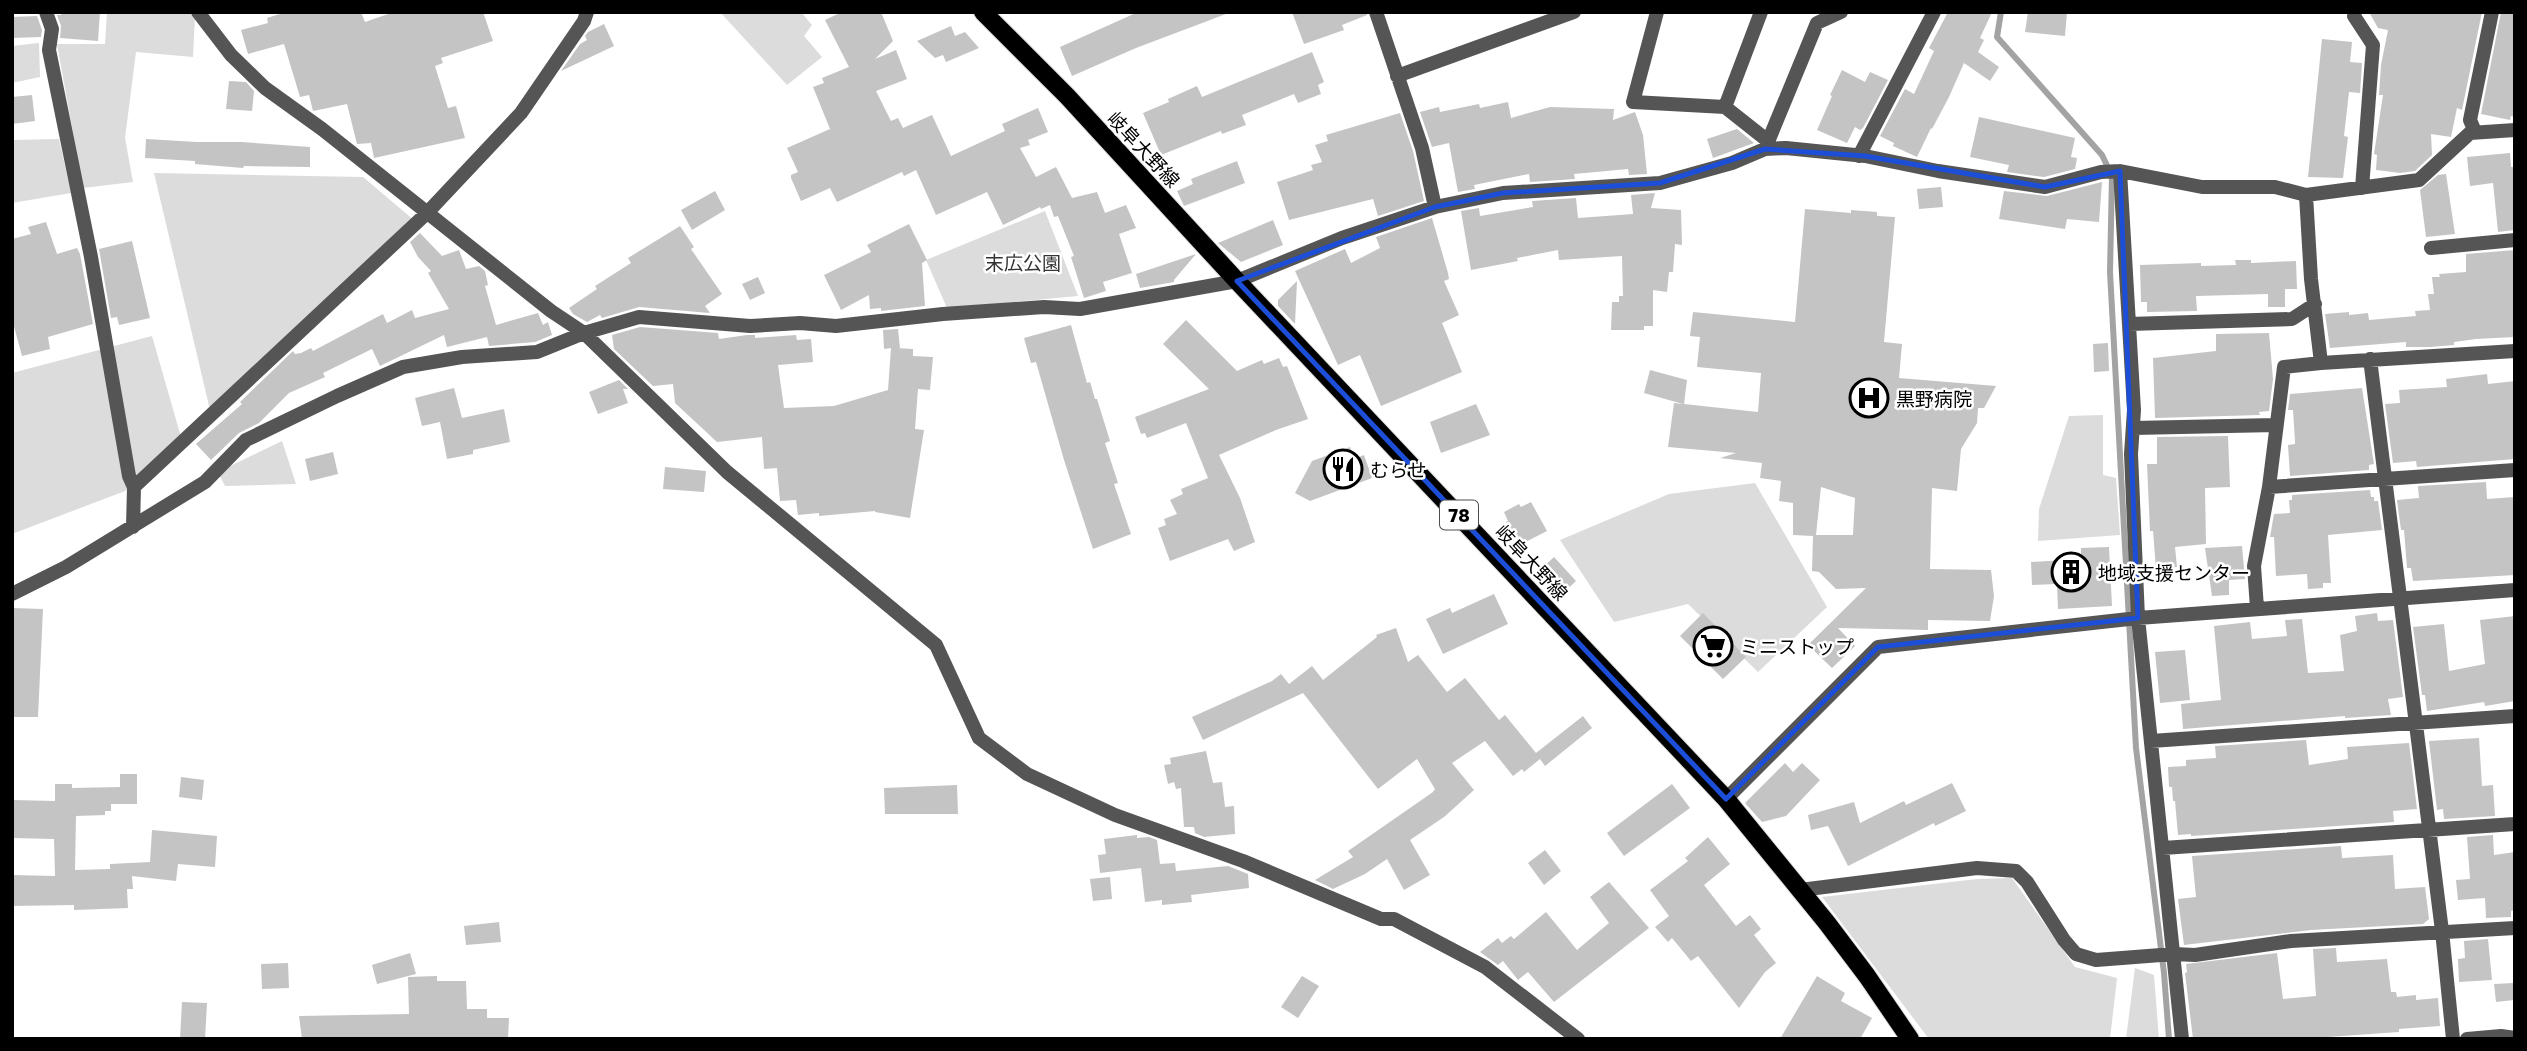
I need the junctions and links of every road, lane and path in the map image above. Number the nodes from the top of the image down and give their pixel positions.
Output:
1 (46, 12) edge
2 (198, 12) edge
3 (586, 12) edge
4 (983, 12) edge
5 (1376, 12) edge
6 (1574, 12) edge
7 (1657, 12) edge
8 (1761, 12) edge
9 (1842, 12) edge
10 (1934, 12) edge
11 (2355, 12) edge
12 (2493, 12) edge
13 (1398, 76) junction
14 (1725, 107) junction
15 (2515, 130) edge
16 (2475, 132) junction
17 (1767, 145) junction
18 (1859, 156) junction
19 (2120, 171) junction
20 (2362, 188) junction
21 (2306, 195) junction
22 (1435, 207) junction
23 (427, 213) junction
24 (2515, 240) edge
25 (2431, 248) dead end
26 (1237, 281) junction
27 (2315, 304) junction
28 (2129, 324) junction
29 (584, 333) junction
30 (2515, 351) edge
31 (2370, 359) junction
32 (2322, 363) junction
33 (2276, 425) junction
34 (2133, 428) junction
35 (2515, 470) edge
36 (2385, 479) junction
37 (134, 487) junction
38 (2269, 487) junction
39 (133, 527) junction
40 (2515, 590) edge
41 (12, 594) edge
42 (2401, 597) junction
43 (2257, 608) junction
44 (2138, 618) junction
45 (2515, 716) edge
46 (2414, 724) junction
47 (2151, 741) junction
48 (1726, 799) junction
49 (2515, 824) edge
50 (2429, 831) junction
51 (2163, 848) junction
52 (1800, 890) junction
53 (2515, 928) edge
54 (2442, 931) junction
55 (2174, 954) junction
56 (2515, 1038) edge
57 (1578, 1039) edge
58 (1910, 1039) edge
59 (2182, 1039) edge
60 (2453, 1039) edge
61 (2467, 1039) edge

1 - 37 street
2 - 23 street
3 - 23 street
4 - 26 main road, 岐阜大野線 / 78
5 - 13 street
6 - 13 street
7 - 14 street
8 - 14 street
9 - 17 street
10 - 18 street
11 - 20 street
12 - 16 street
13 - 22 street
14 - 17 street
15 - 16 street
16 - 20 street
17 - 18 street
17 - 22 street
18 - 19 street
19 - 21 street
19 - 28 street
20 - 21 street
21 - 27 street
22 - 26 street
23 - 29 street
23 - 37 street
24 - 25 street
26 - 29 street
26 - 48 main road, 岐阜大野線 / 78
27 - 28 street
27 - 32 street
28 - 34 street
29 - 39 street
29 - 57 street
30 - 31 street
31 - 32 street
31 - 36 street
32 - 33 street
33 - 34 street
33 - 38 street
34 - 44 street
35 - 36 street
36 - 38 street
36 - 42 street
37 - 39 street
38 - 43 street
39 - 41 street
40 - 42 street
42 - 43 street
42 - 46 street
43 - 44 street
44 - 47 street
44 - 48 street
45 - 46 street
46 - 47 street
46 - 50 street
47 - 51 street
48 - 52 main road, 岐阜大野線 / 78
49 - 50 street
50 - 51 street
50 - 54 street
51 - 55 street
52 - 55 street
52 - 58 main road, 岐阜大野線 / 78
53 - 54 street
54 - 55 street
54 - 60 street
55 - 59 street
56 - 61 street

